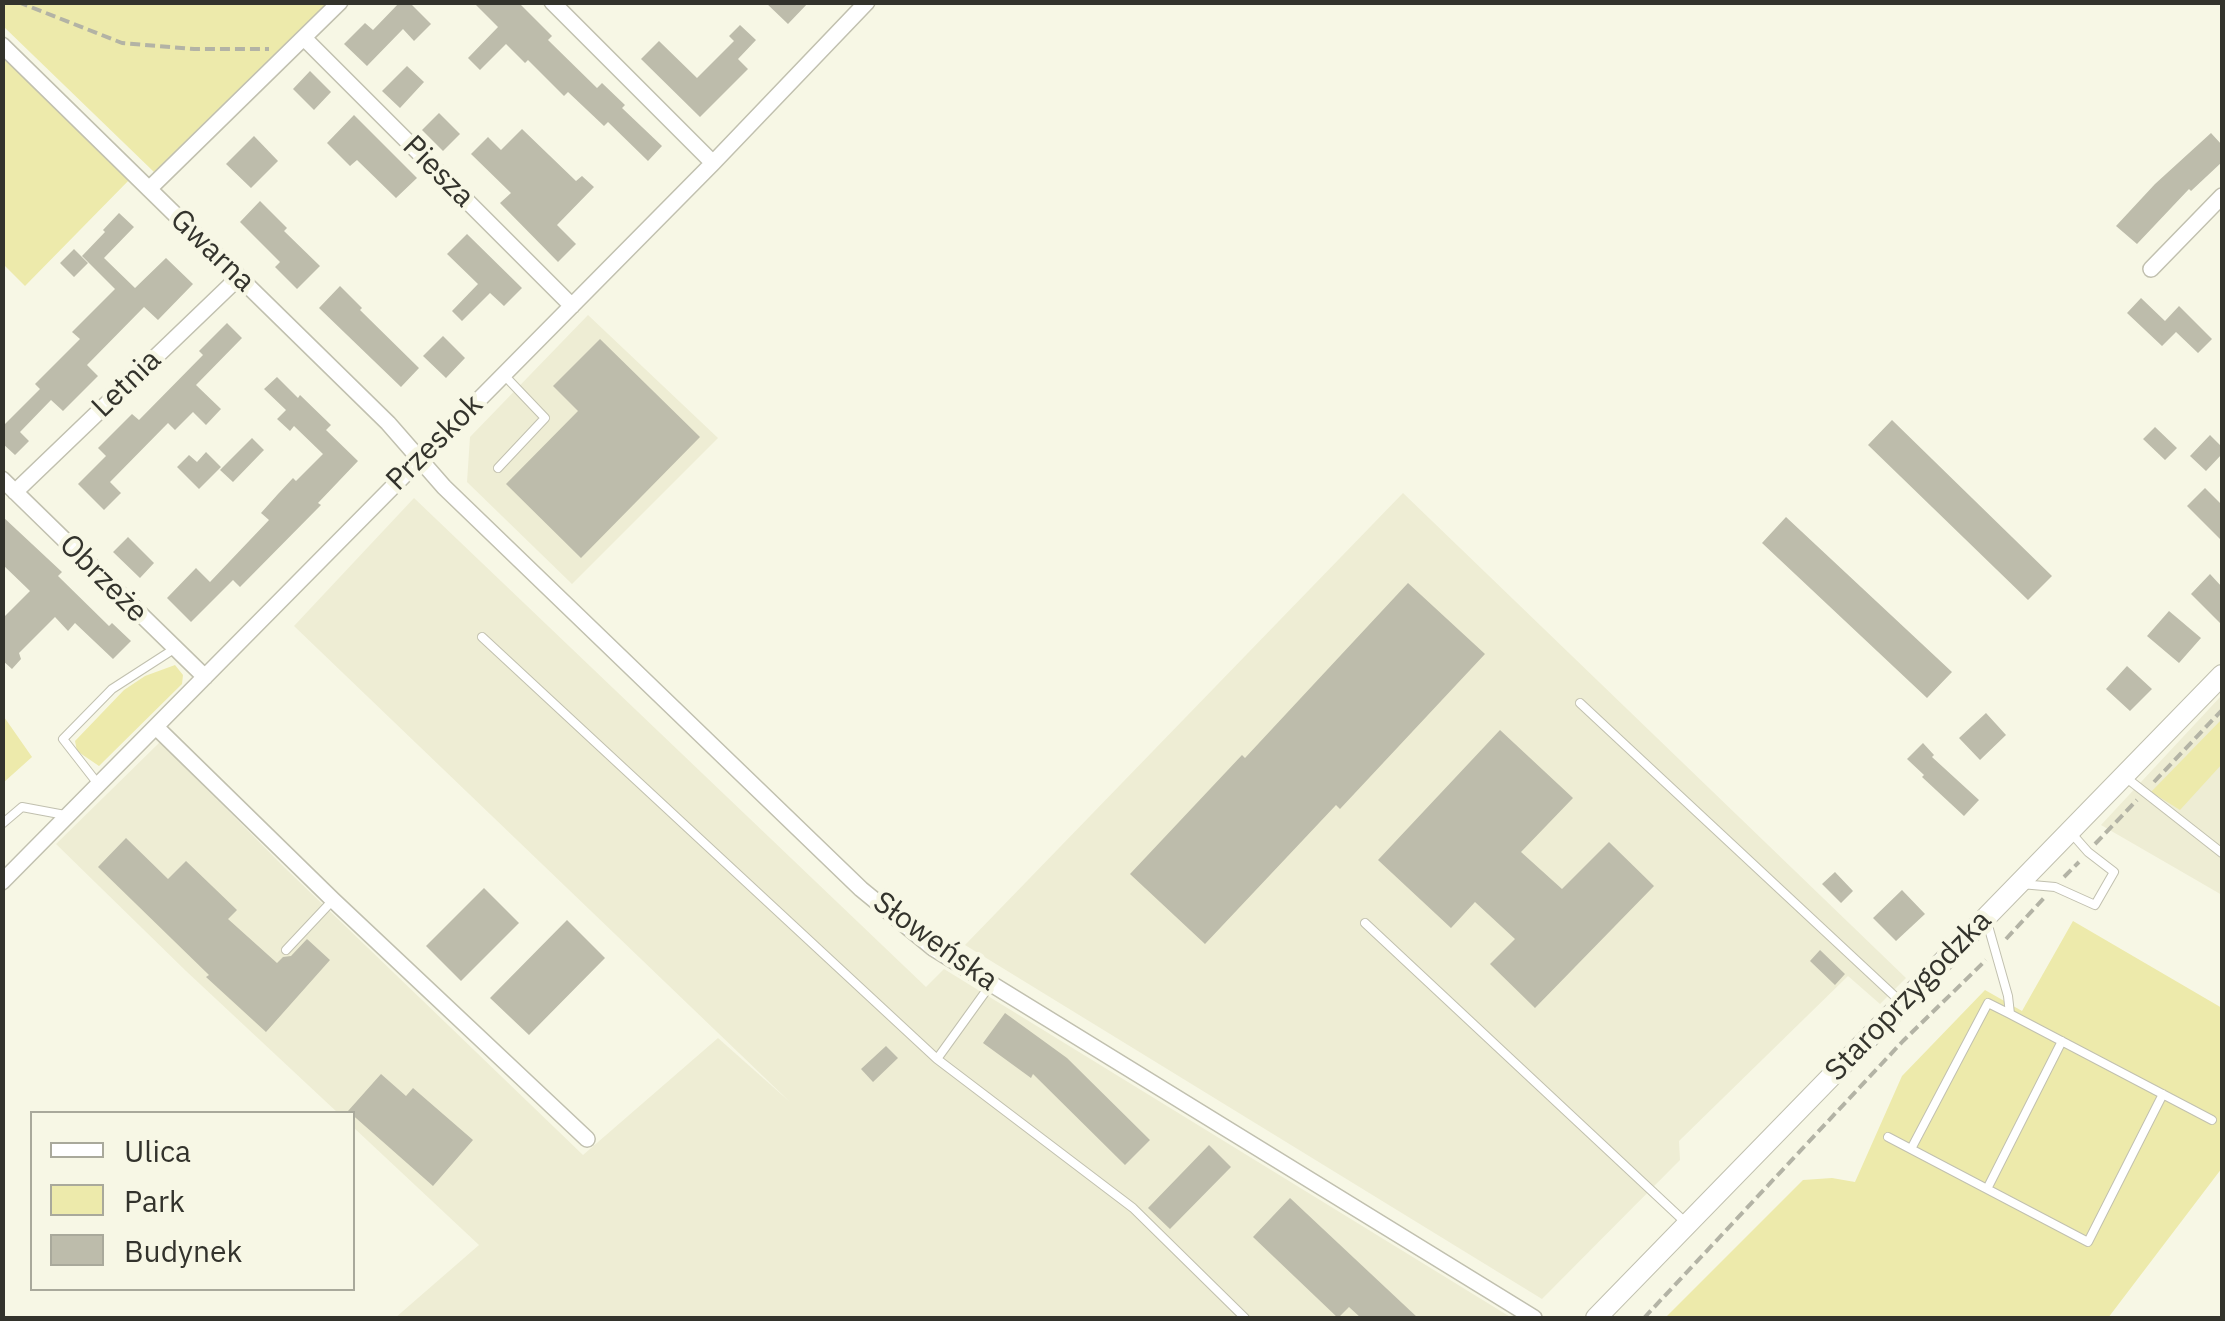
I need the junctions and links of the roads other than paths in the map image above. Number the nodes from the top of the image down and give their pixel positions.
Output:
1 (340, 2) edge
2 (552, 2) edge
3 (840, 2) edge
4 (867, 2) edge
5 (854, 16) junction
6 (299, 43) junction
7 (2, 46) edge
8 (713, 163) junction
9 (148, 189) junction
10 (2222, 196) edge
11 (2151, 269) dead end
12 (239, 277) junction
13 (572, 306) junction
14 (503, 374) junction
15 (419, 459) junction
16 (498, 468) dead end
17 (2, 479) edge
18 (15, 492) junction
19 (482, 637) dead end
20 (174, 648) junction
21 (2222, 675) edge
22 (204, 677) junction
23 (1580, 703) dead end
24 (156, 727) junction
25 (2124, 776) junction
26 (99, 786) junction
27 (70, 816) junction
28 (2, 824) edge
29 (2070, 831) junction
30 (2222, 853) edge
31 (2, 882) edge
32 (2019, 884) junction
33 (333, 900) junction
34 (1986, 917) junction
35 (1365, 923) dead end
36 (286, 950) dead end
37 (991, 984) junction
38 (1902, 1003) junction
39 (2010, 1014) junction
40 (2062, 1041) junction
41 (937, 1058) junction
42 (2162, 1094) junction
43 (2212, 1120) dead end
44 (1888, 1137) dead end
45 (587, 1139) dead end
46 (1912, 1149) junction
47 (1987, 1189) junction
48 (1687, 1224) junction
49 (1245, 1318) edge
50 (1534, 1318) edge
51 (1596, 1318) edge

1 - 6 street
2 - 8 street
3 - 5 street
4 - 5 street, Przeskok
5 - 8 street, Przeskok
6 - 9 street
6 - 13 street, Piesza
7 - 9 street, Gwarna
8 - 13 street, Przeskok
9 - 12 street, Gwarna
10 - 11 street
12 - 15 street, Gwarna
12 - 18 street, Letnia
13 - 14 street, Przeskok
14 - 15 street, Przeskok
14 - 16 lane
15 - 22 street, Przeskok
15 - 37 street, Słoweńska
17 - 18 street, Obrzeże
18 - 20 street, Obrzeże
19 - 41 lane
20 - 22 street, Obrzeże
20 - 26 lane
21 - 25 street, Staroprzygodzka
22 - 24 street, Przeskok
23 - 38 lane
24 - 26 street, Przeskok
24 - 33 street
25 - 29 street, Staroprzygodzka
25 - 30 lane
26 - 27 street, Przeskok
27 - 28 lane
27 - 31 street, Przeskok
29 - 32 street, Staroprzygodzka
29 - 32 lane
32 - 34 street, Staroprzygodzka
33 - 36 lane
33 - 45 street
34 - 38 street, Staroprzygodzka
34 - 39 lane
35 - 48 lane
37 - 41 lane
37 - 50 street, Słoweńska
38 - 48 street, Staroprzygodzka
39 - 40 lane
39 - 46 lane
40 - 42 lane
40 - 47 lane
41 - 49 lane
42 - 43 lane
42 - 47 lane
44 - 46 lane
46 - 47 lane
48 - 51 street, Staroprzygodzka

